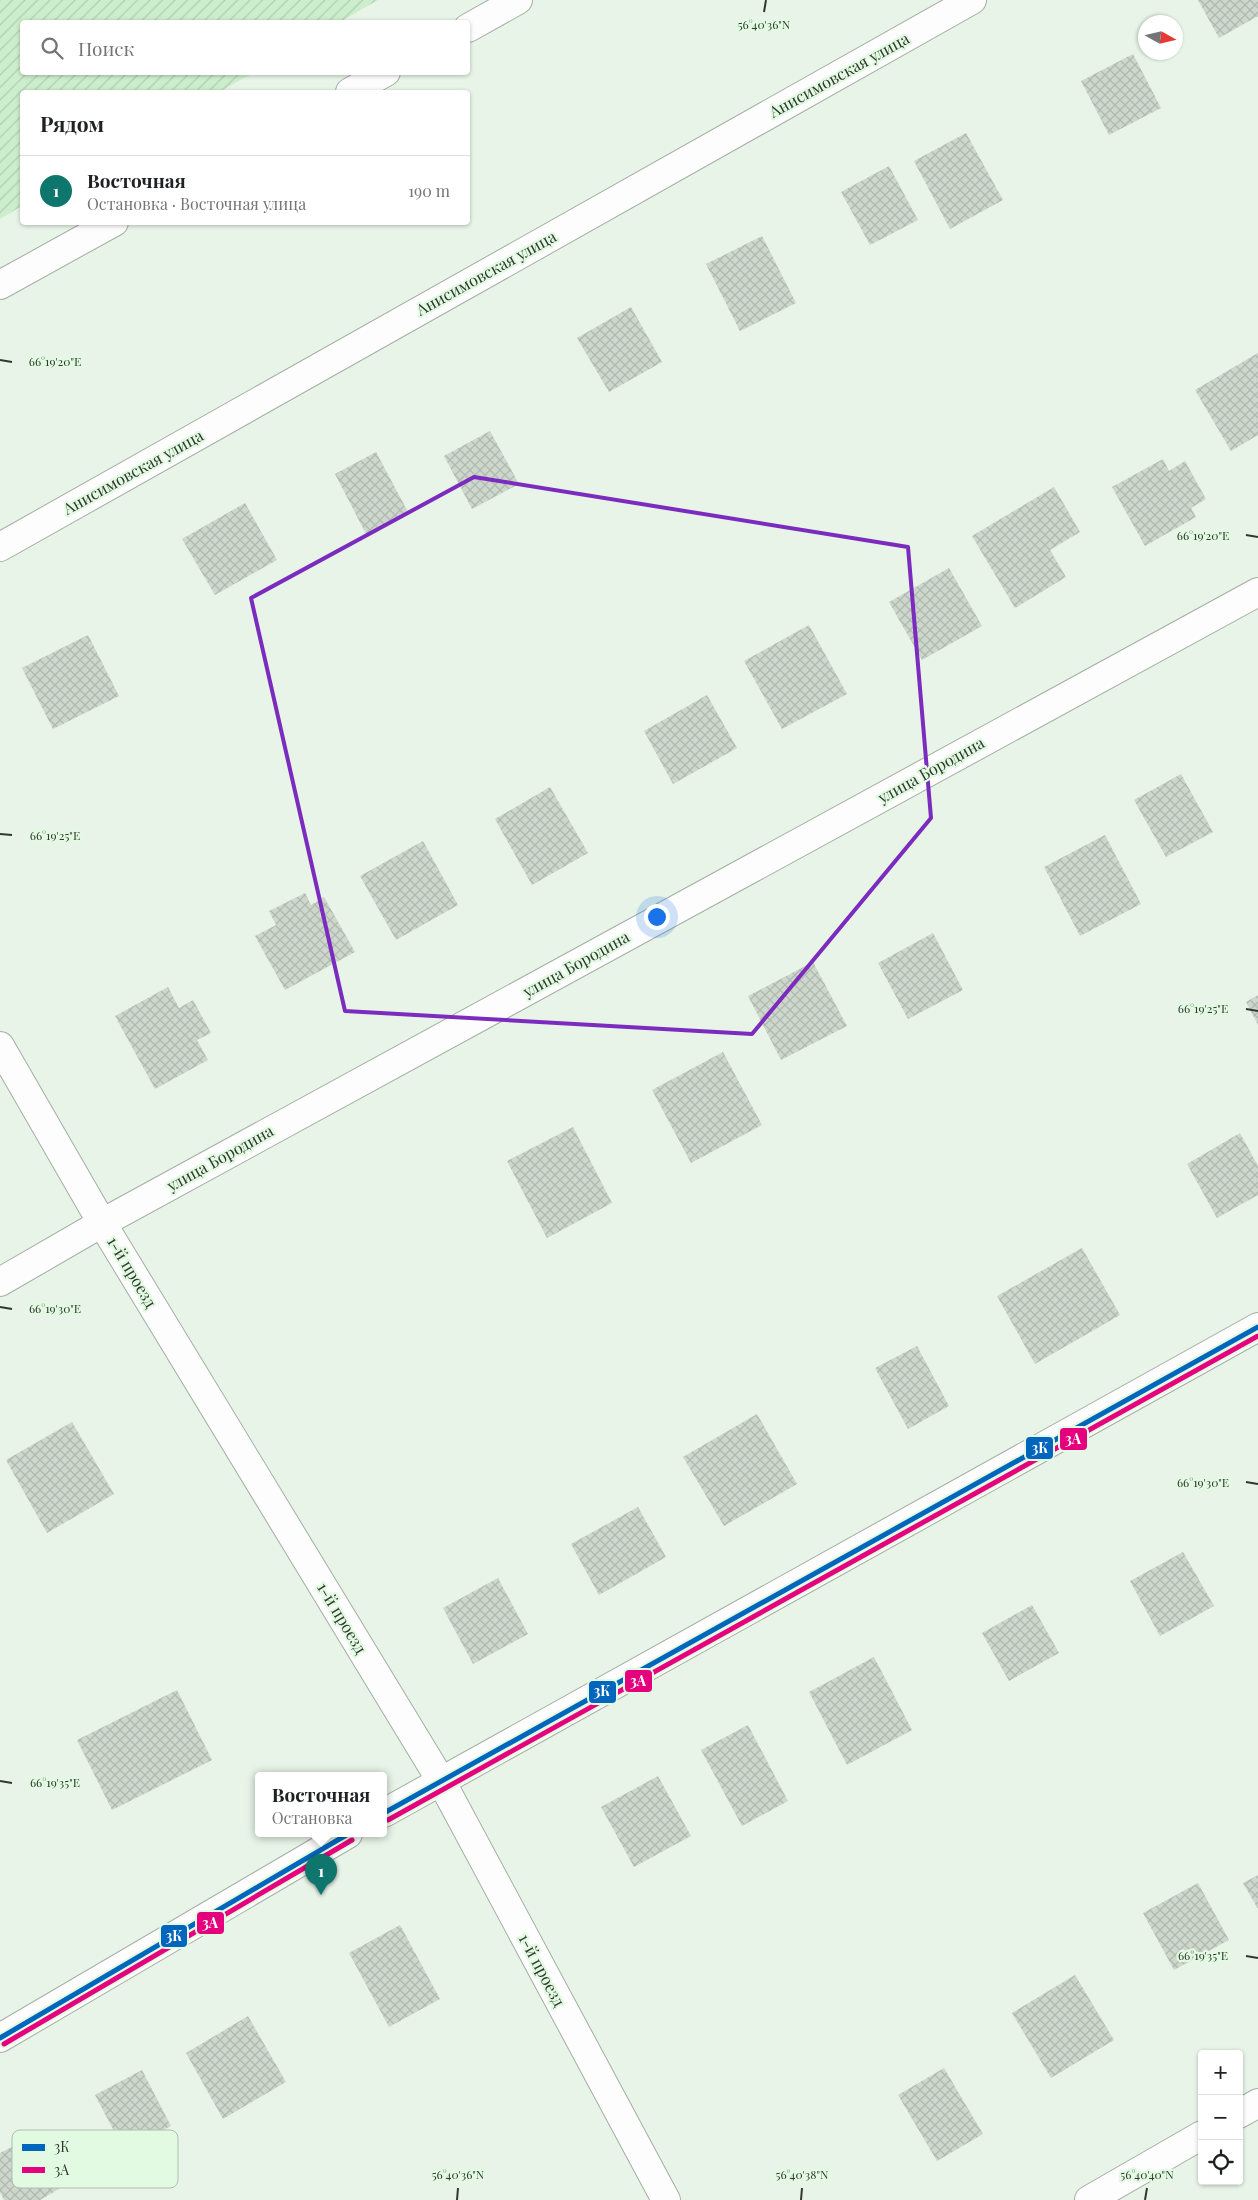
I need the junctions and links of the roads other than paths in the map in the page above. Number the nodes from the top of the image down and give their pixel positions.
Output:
1 (518, 0) edge
2 (972, 0) edge
3 (470, 27) edge
4 (381, 75) edge
5 (354, 90) edge
6 (109, 225) edge
7 (0, 285) edge
8 (0, 547) edge
9 (1258, 592) edge
10 (0, 1046) edge
11 (102, 1223) junction
12 (0, 1282) edge
13 (1258, 1327) edge
14 (440, 1780) junction
15 (387, 1811) edge
16 (343, 1837) edge
17 (0, 2038) edge
18 (1258, 2103) edge
19 (1243, 2112) edge
20 (1198, 2137) edge
21 (666, 2200) edge
22 (1089, 2200) edge

1 - 3 street
2 - 8 street, Анисимовская улица
4 - 5 street
6 - 7 street
9 - 11 street, улица Бородина
10 - 11 street, 1-й проезд
11 - 12 street, улица Бородина
11 - 14 street, 1-й проезд
13 - 14 street
14 - 15 street
14 - 21 street, 1-й проезд
16 - 17 street
18 - 19 street
20 - 22 street

